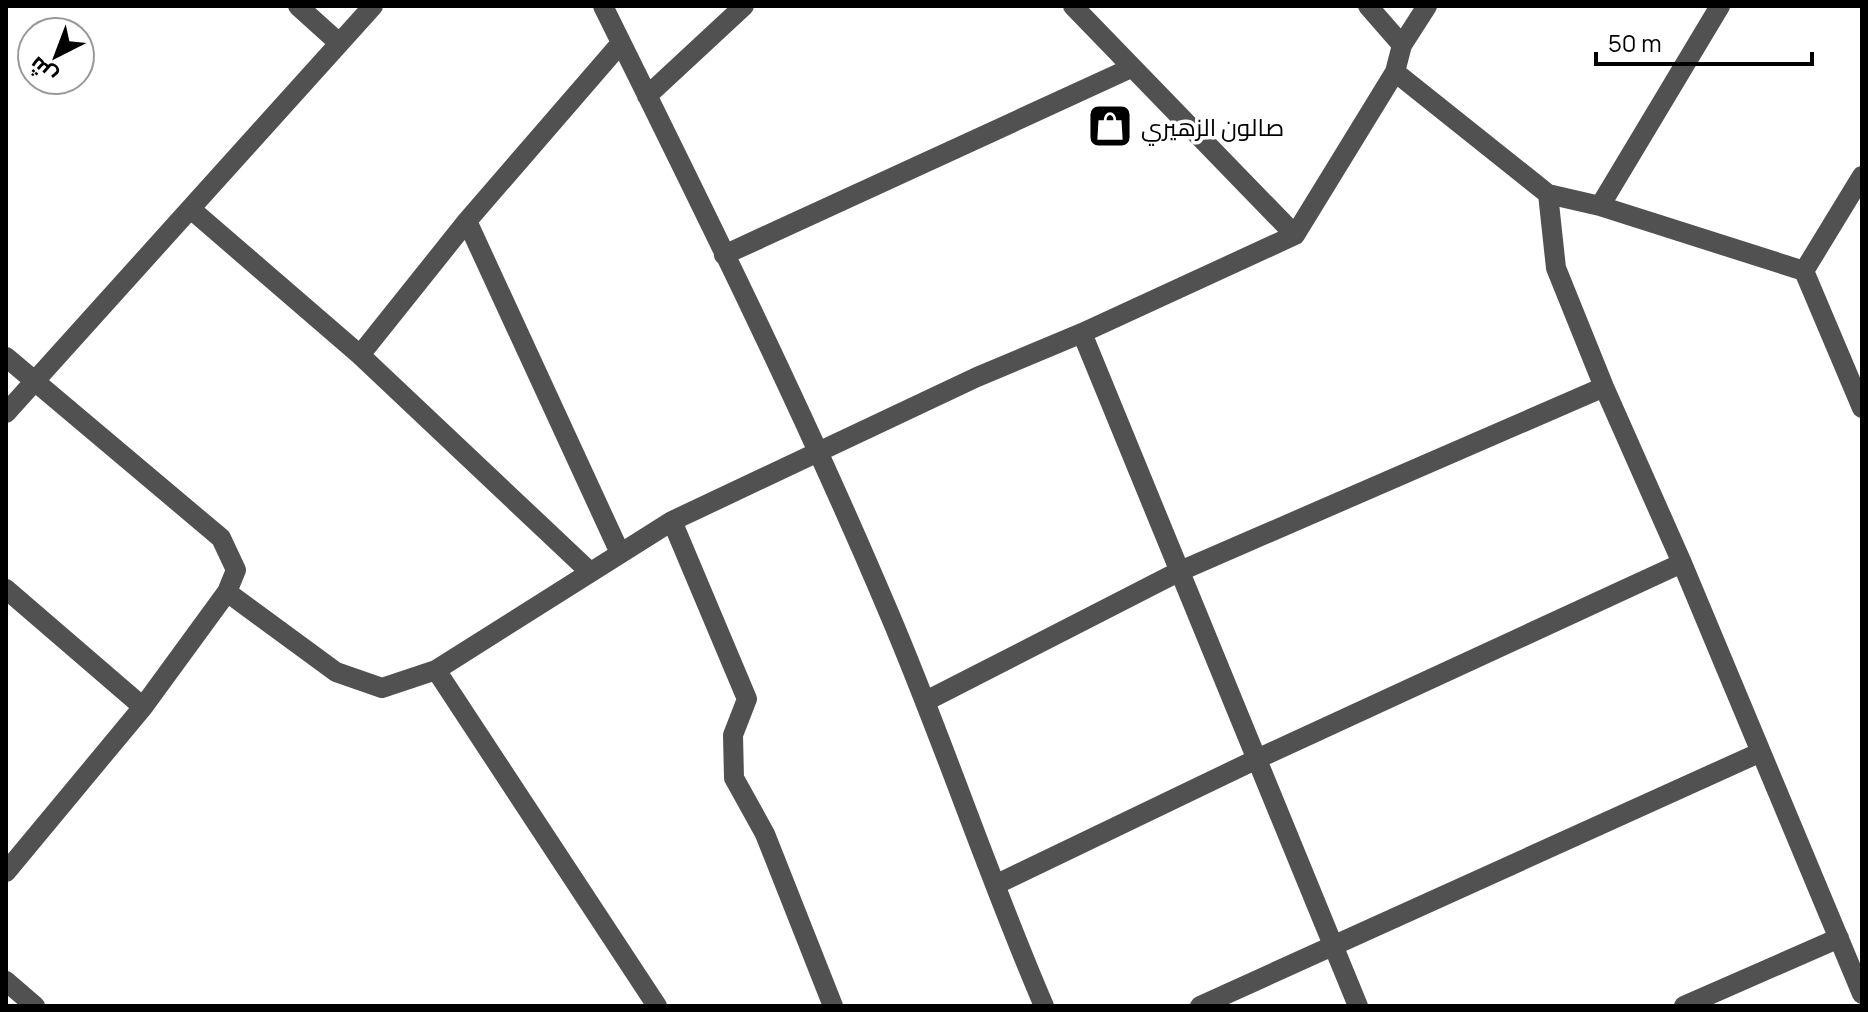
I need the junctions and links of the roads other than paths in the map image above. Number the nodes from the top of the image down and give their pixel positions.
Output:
1 (298, 6) edge
2 (373, 6) edge
3 (603, 6) edge
4 (744, 6) edge
5 (1073, 6) edge
6 (1368, 6) edge
7 (1427, 6) edge
8 (1720, 6) edge
9 (339, 43) junction
10 (621, 43) junction
11 (1402, 45) junction
12 (1131, 68) junction
13 (1395, 72) junction
14 (647, 96) junction
15 (1862, 176) edge
16 (1548, 194) junction
17 (1600, 206) junction
18 (192, 210) junction
19 (467, 221) junction
20 (1295, 235) junction
21 (724, 255) junction
22 (1804, 271) junction
23 (1082, 333) junction
24 (360, 355) junction
25 (6, 357) edge
26 (37, 381) junction
27 (1604, 387) junction
28 (1862, 408) edge
29 (6, 413) edge
30 (819, 453) junction
31 (672, 521) junction
32 (620, 553) junction
33 (1682, 563) junction
34 (590, 572) junction
35 (1178, 572) junction
36 (6, 589) edge
37 (227, 592) junction
38 (436, 670) junction
39 (926, 701) junction
40 (143, 707) junction
41 (1761, 752) junction
42 (1257, 759) junction
43 (6, 872) edge
44 (995, 885) junction
45 (1839, 938) junction
46 (1333, 946) junction
47 (6, 981) edge
48 (1862, 994) edge
49 (35, 1006) edge
50 (657, 1006) edge
51 (833, 1006) edge
52 (1044, 1006) edge
53 (1200, 1006) edge
54 (1358, 1006) edge
55 (1684, 1006) edge

1 - 9 street
2 - 9 street
3 - 10 street
4 - 14 street
5 - 12 street
6 - 11 street
7 - 11 street
8 - 17 street
9 - 18 street
10 - 14 street
10 - 19 street
11 - 13 street
12 - 20 street
12 - 21 street
13 - 16 street
13 - 20 street
14 - 21 street
15 - 22 street
16 - 17 street
16 - 27 street
17 - 22 street
18 - 24 street
18 - 26 street
19 - 24 street
19 - 32 street
20 - 23 street
21 - 30 street
22 - 28 street
23 - 30 street
23 - 35 street
24 - 34 street
25 - 26 street
26 - 29 street
26 - 37 street
27 - 33 street
27 - 35 street
30 - 31 street
30 - 39 street
31 - 32 street
31 - 51 street
32 - 34 street
33 - 41 street
33 - 42 street
34 - 38 street
35 - 39 street
35 - 42 street
36 - 40 street
37 - 38 street
37 - 40 street
38 - 50 street
39 - 44 street
40 - 43 street
41 - 45 street
41 - 46 street
42 - 44 street
42 - 46 street
44 - 52 street
45 - 48 street
45 - 55 street
46 - 53 street
46 - 54 street
47 - 49 street

